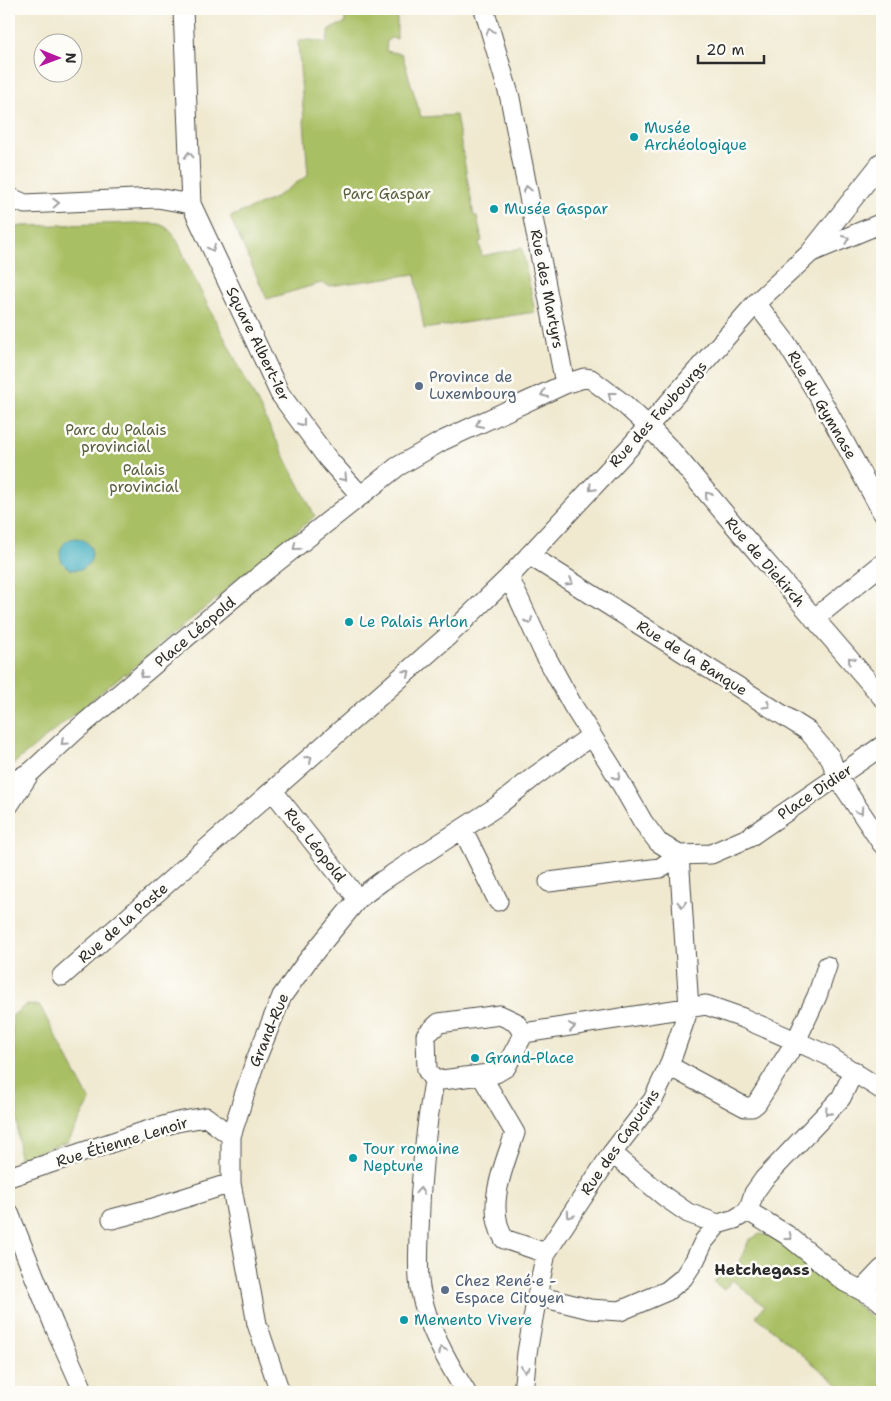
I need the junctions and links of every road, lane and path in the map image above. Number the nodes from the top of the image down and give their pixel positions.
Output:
1 (183, 9) edge
2 (484, 9) edge
3 (882, 162) edge
4 (9, 197) edge
5 (191, 204) junction
6 (882, 223) edge
7 (809, 254) junction
8 (756, 303) junction
9 (565, 384) junction
10 (648, 426) junction
11 (361, 496) junction
12 (882, 512) edge
13 (529, 556) junction
14 (882, 564) edge
15 (509, 576) junction
16 (814, 619) junction
17 (882, 697) edge
18 (591, 736) junction
19 (882, 746) edge
20 (32, 771) junction
21 (838, 778) junction
22 (9, 784) edge
23 (273, 791) junction
24 (9, 805) edge
25 (463, 830) junction
26 (882, 844) edge
27 (679, 856) junction
28 (548, 882) dead end
29 (358, 899) junction
30 (498, 901) dead end
31 (827, 966) dead end
32 (62, 976) dead end
33 (689, 1008) junction
34 (524, 1034) junction
35 (796, 1041) junction
36 (669, 1066) junction
37 (854, 1071) junction
38 (481, 1075) junction
39 (434, 1081) junction
40 (882, 1090) edge
41 (231, 1136) junction
42 (612, 1153) junction
43 (11, 1179) edge
44 (232, 1183) junction
45 (748, 1211) junction
46 (9, 1213) edge
47 (112, 1219) dead end
48 (718, 1224) junction
49 (546, 1254) junction
50 (882, 1269) edge
51 (862, 1290) junction
52 (536, 1296) junction
53 (882, 1303) edge
54 (84, 1392) edge
55 (280, 1392) edge
56 (466, 1392) edge
57 (522, 1392) edge

5 -> 1 street, Square Albert-1er
9 -> 2 street, Rue des Martyrs
3 - 7 street, Rue des Faubourgs
4 -> 5 street
5 -> 11 street, Square Albert-1er
7 -> 6 street, Rue des Faubourgs
7 - 8 street, Rue des Faubourgs
8 - 10 street, Rue des Faubourgs
8 - 12 street, Rue du Gymnase
10 -> 9 street
9 -> 11 street, Place Léopold
10 -> 13 street, Rue des Faubourgs
16 -> 10 street, Rue de Diekirch
11 -> 20 street, Place Léopold
13 - 15 street, Rue des Faubourgs
13 -> 21 street, Rue de la Banque
14 - 16 street
15 -> 18 street
23 -> 15 street, Rue des Faubourgs
17 -> 16 street, Rue de Diekirch
18 - 25 street, Grand-Rue
18 -> 27 street
19 - 21 street, Place Didier
20 - 22 street
20 - 24 street
21 -> 26 street, Rue de la Banque
21 - 27 street, Place Didier
23 - 29 street, Rue Léopold
23 - 32 street, Rue de la Poste
25 - 29 street, Grand-Rue
25 - 30 street
27 - 28 street
27 -> 33 street, Rue des Capucins
29 - 41 street, Grand-Rue
31 - 35 street
34 -> 33 street
33 - 35 street
33 - 36 street, Rue des Capucins
34 - 38 street
34 - 39 street
35 - 36 street
35 - 37 street
36 - 42 street, Rue des Capucins
37 - 40 street
37 -> 45 street
38 - 39 street
38 - 49 street
56 -> 39 street
41 - 43 street, Rue Étienne Lenoir
41 - 44 street, Grand-Rue
42 - 48 street
42 -> 49 street, Rue des Capucins
44 - 47 street
44 - 55 street, Grand-Rue
45 - 48 street
45 -> 51 street
46 - 54 street
48 - 52 street
49 - 52 street, Rue des Capucins
50 - 51 street
51 - 53 street
52 -> 57 street, Rue des Capucins

